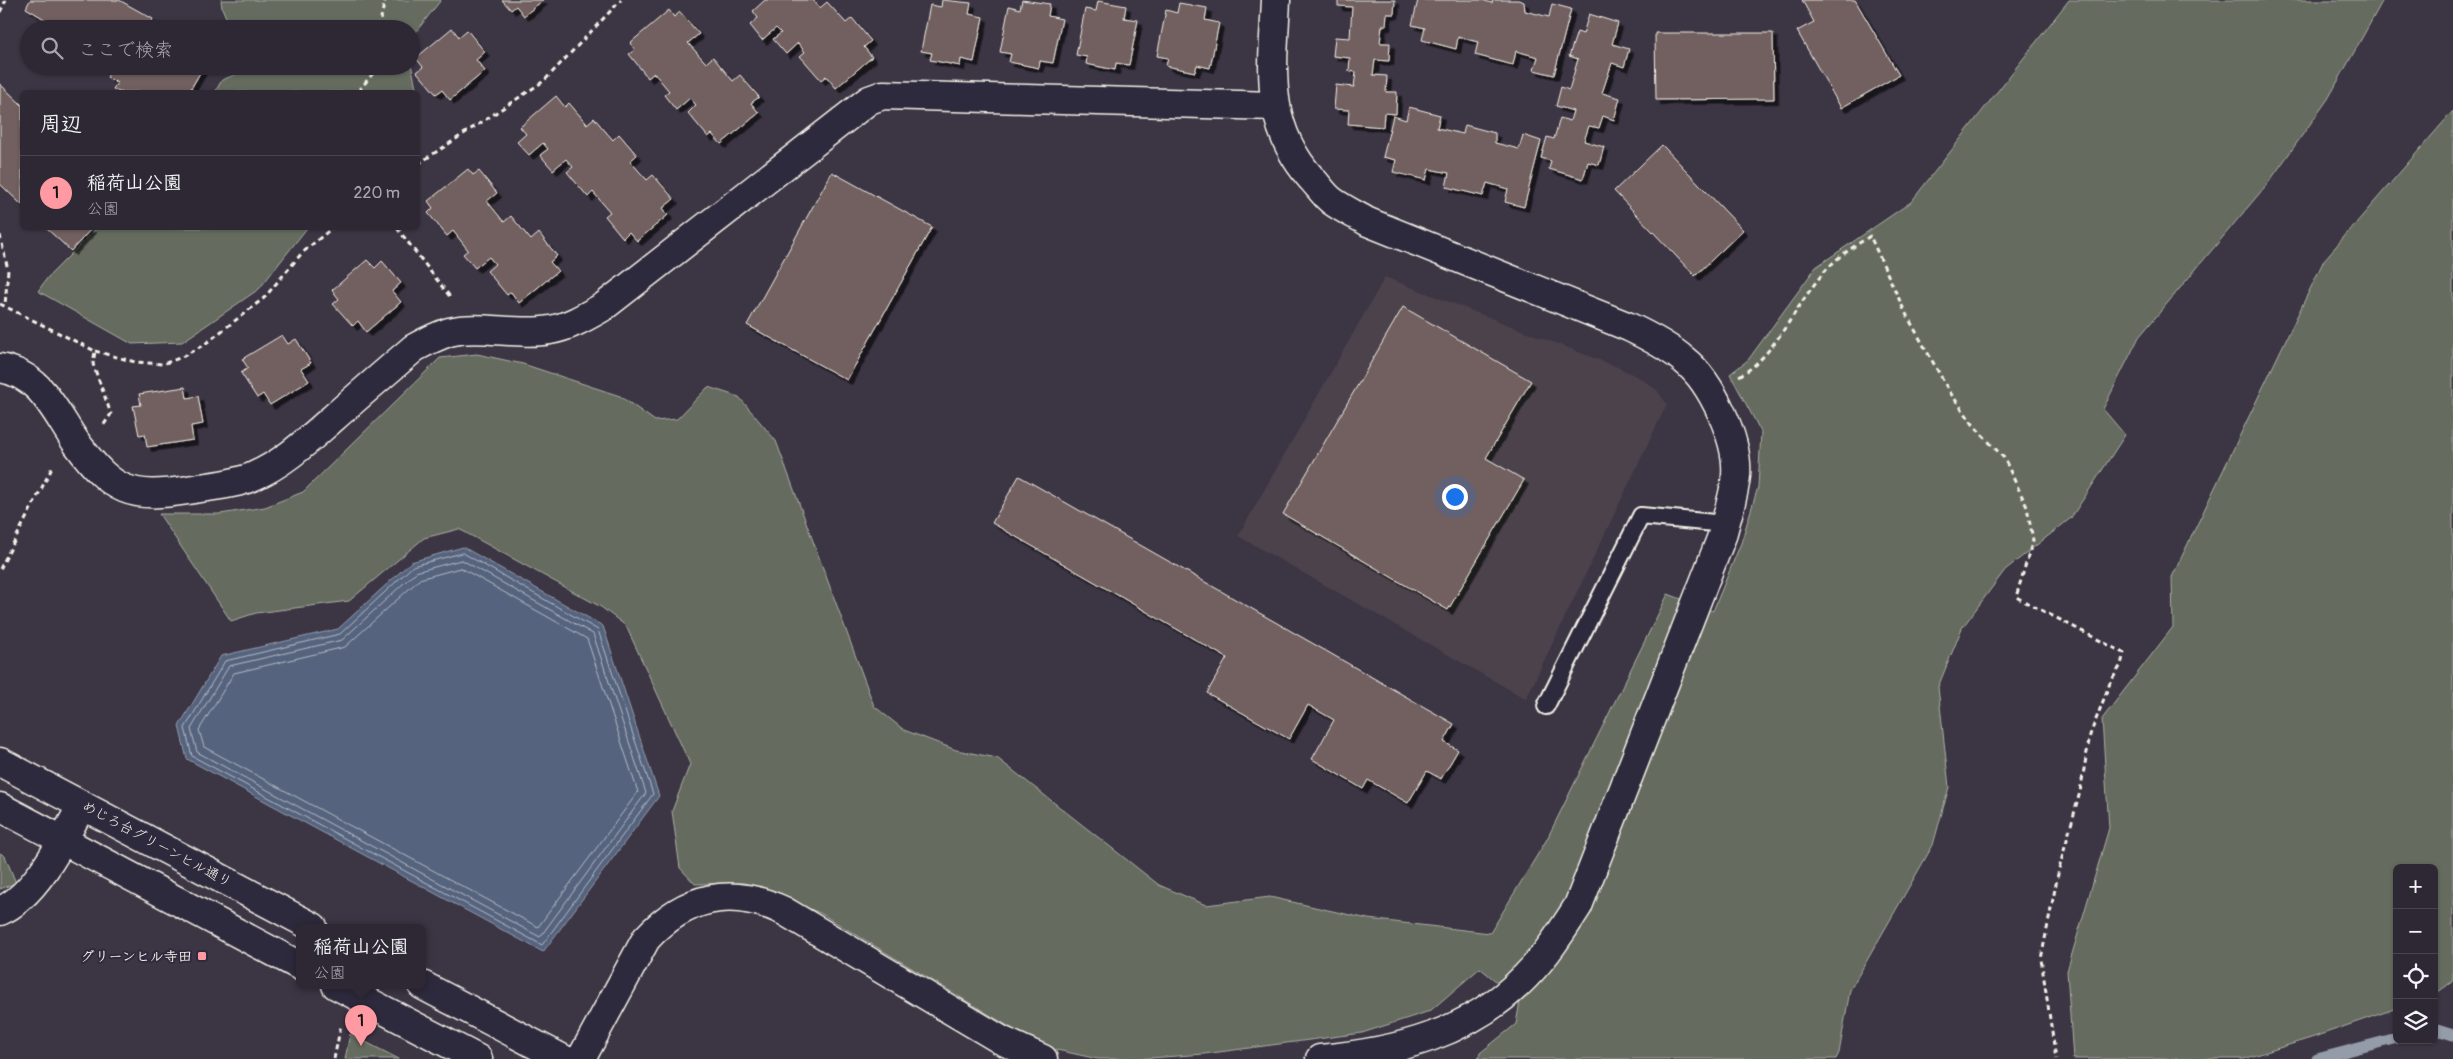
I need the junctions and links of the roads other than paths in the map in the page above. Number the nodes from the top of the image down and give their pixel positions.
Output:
1 (1276, 0) edge
2 (1274, 106) junction
3 (0, 368) edge
4 (1725, 524) junction
5 (1546, 706) dead end
6 (0, 762) edge
7 (82, 805) junction
8 (0, 807) edge
9 (63, 840) junction
10 (0, 911) edge
11 (307, 924) edge
12 (296, 964) edge
13 (426, 987) edge
14 (344, 989) edge
15 (478, 1059) edge
16 (563, 1059) edge
17 (581, 1059) edge
18 (1043, 1059) edge
19 (1320, 1059) edge

1 - 2 street
2 - 3 street
2 - 4 street
4 - 5 lane
4 - 19 street
6 - 7 street, めじろ台グリーンヒル通り
7 - 9 street
7 - 11 street, めじろ台グリーンヒル通り
8 - 9 street
9 - 10 street
9 - 12 street
13 - 16 street
14 - 15 street
17 - 18 street

